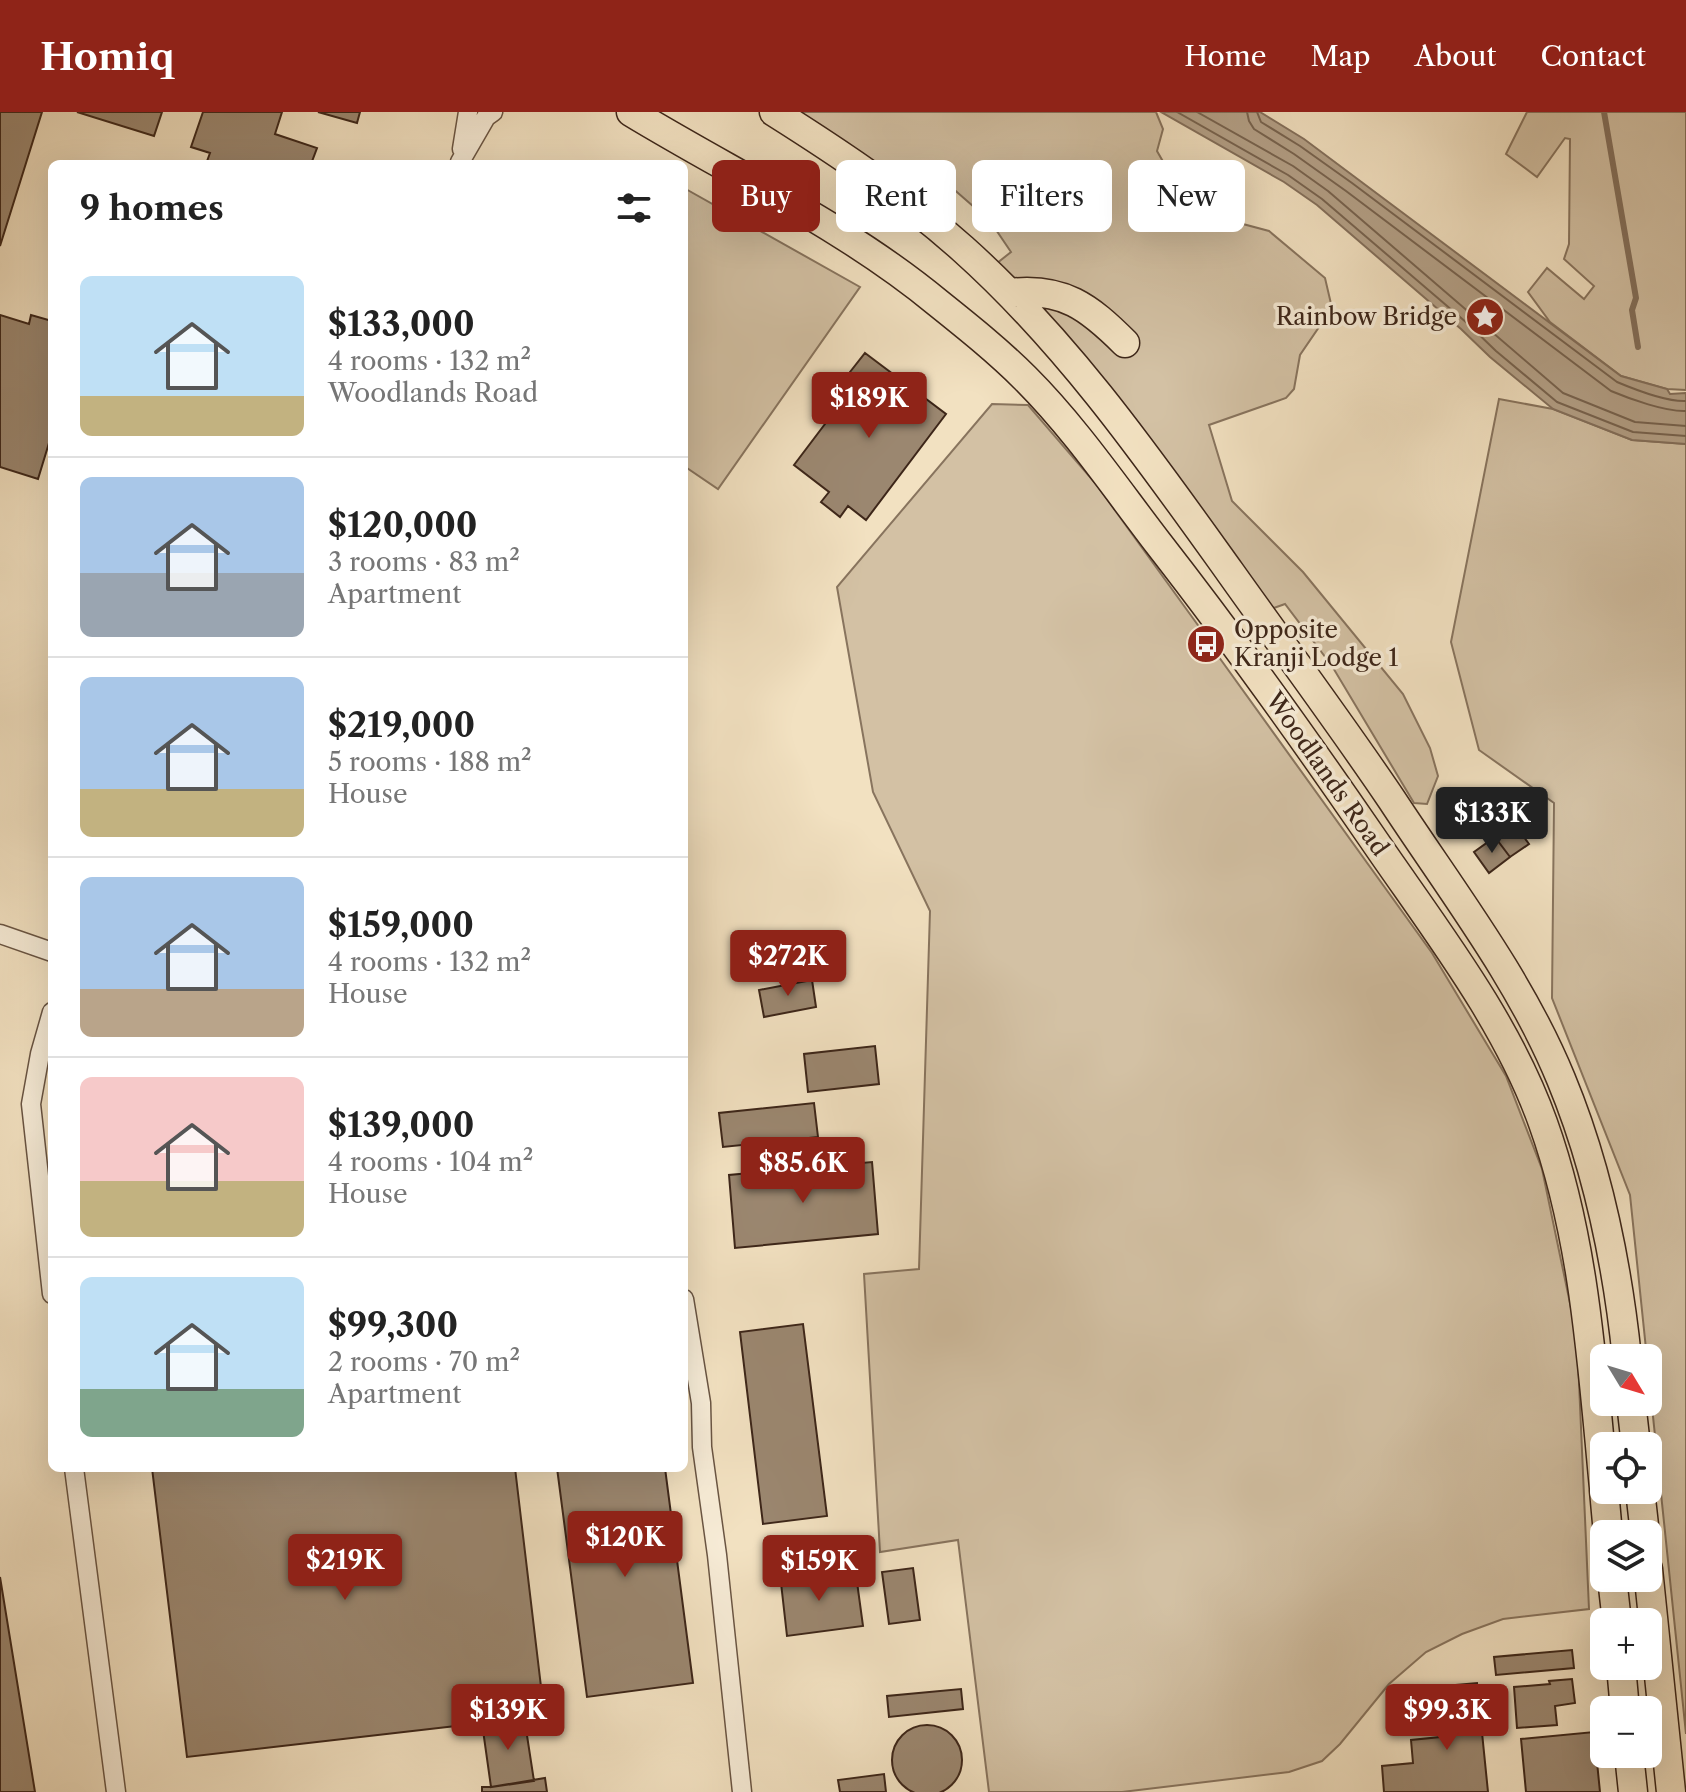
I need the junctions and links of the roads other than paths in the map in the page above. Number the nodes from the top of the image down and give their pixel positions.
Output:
1 (468, 112) edge
2 (493, 112) edge
3 (774, 112) edge
4 (648, 115) edge
5 (460, 160) edge
6 (461, 160) edge
7 (1010, 293) junction
8 (1125, 343) dead end
9 (0, 934) edge
10 (48, 951) edge
11 (48, 1026) edge
12 (48, 1258) edge
13 (688, 1322) edge
14 (1625, 1344) edge
15 (1599, 1432) edge
16 (75, 1472) edge
17 (1650, 1592) edge
18 (1630, 1768) edge
19 (116, 1792) edge
20 (742, 1792) edge
21 (1633, 1792) edge
22 (1671, 1792) edge

1 - 5 street
2 - 6 street
3 - 7 main road, Woodlands Road
4 - 15 main road, Woodlands Road
7 - 8 main road
7 - 14 main road, Woodlands Road
9 - 10 street
11 - 12 street
13 - 20 street
16 - 19 street
17 - 22 main road
18 - 21 main road

